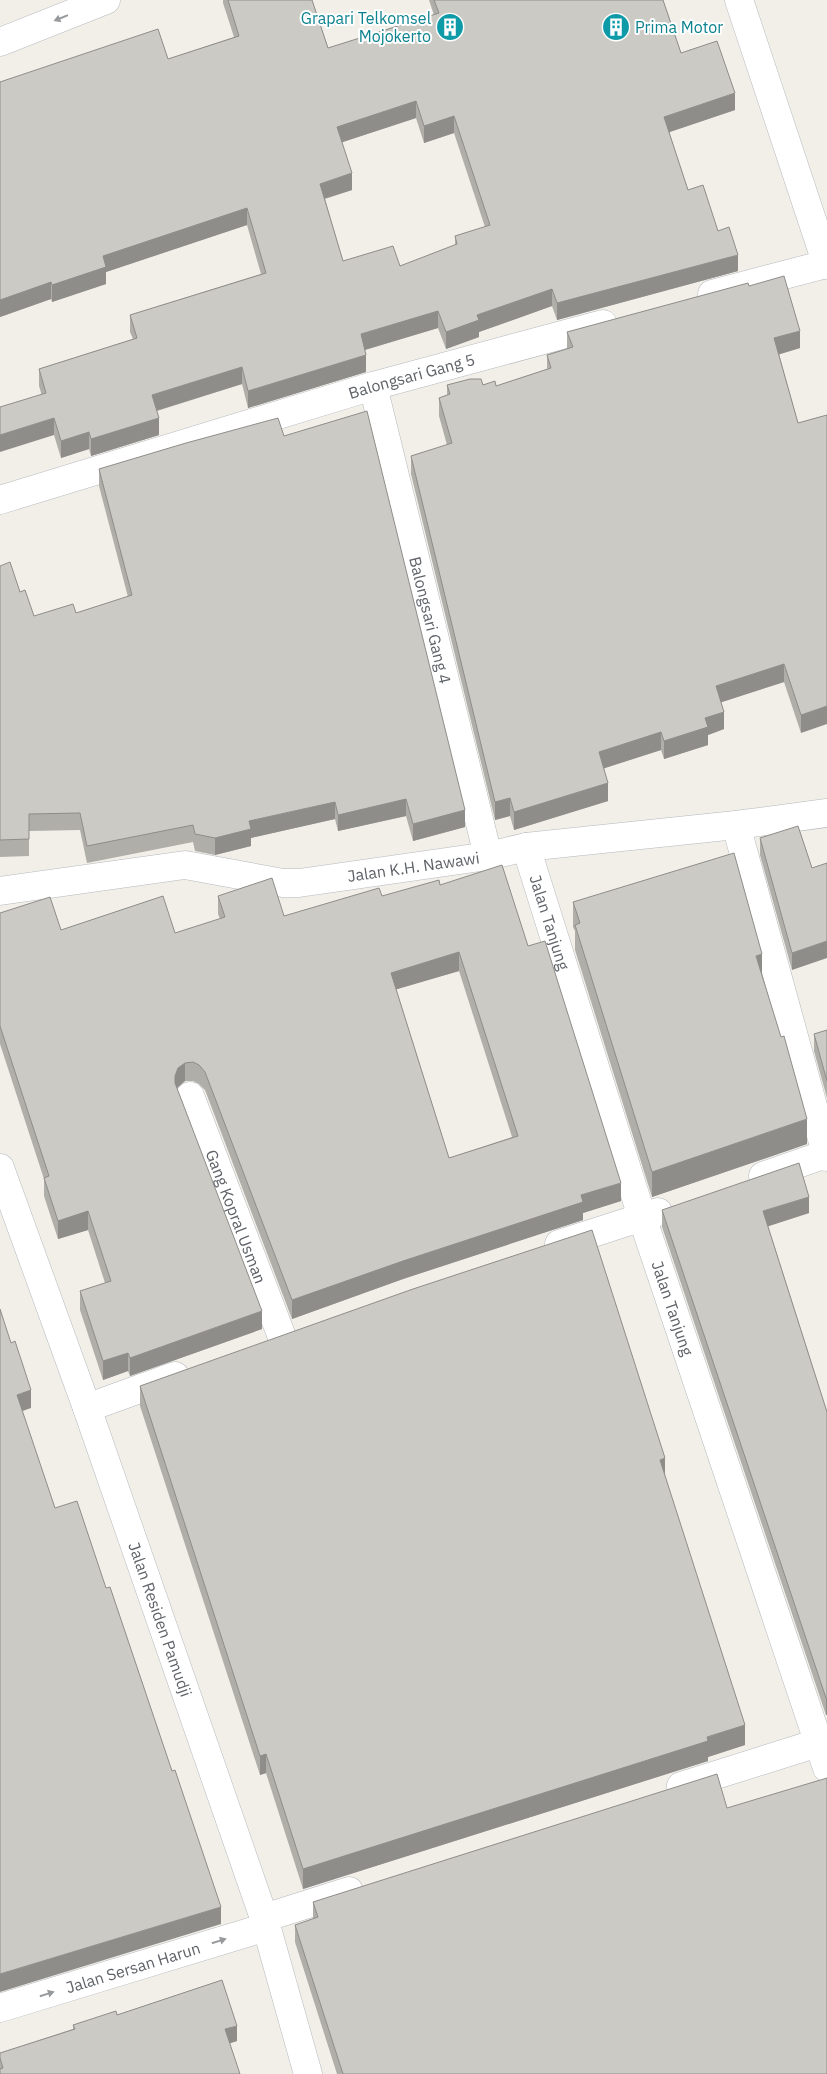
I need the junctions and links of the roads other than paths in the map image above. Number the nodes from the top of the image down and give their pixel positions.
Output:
1 (106, 0) edge
2 (739, 0) edge
3 (0, 42) edge
4 (826, 258) edge
5 (685, 302) edge
6 (628, 317) edge
7 (373, 386) junction
8 (0, 500) edge
9 (827, 812) edge
10 (736, 825) junction
11 (526, 847) junction
12 (488, 856) junction
13 (0, 891) edge
14 (190, 1096) dead end
15 (827, 1156) edge
16 (0, 1168) edge
17 (743, 1183) edge
18 (679, 1205) edge
19 (642, 1217) junction
20 (539, 1251) edge
21 (309, 1328) edge
22 (198, 1367) edge
23 (88, 1408) junction
24 (824, 1750) edge
25 (659, 1793) edge
26 (377, 1882) edge
27 (265, 1922) junction
28 (0, 2008) edge
29 (308, 2074) edge

1 -> 3 street
2 - 4 street
4 - 5 street
6 - 7 street, Balongsari Gang 5
7 - 8 street, Balongsari Gang 5
7 - 12 street, Balongsari Gang 4
9 - 10 street, Jalan K.H. Nawawi
10 - 11 street, Jalan K.H. Nawawi
10 - 15 street
11 - 12 street, Jalan K.H. Nawawi
11 - 19 street, Jalan Tanjung
12 - 13 street, Jalan K.H. Nawawi
14 - 21 street, Gang Kopral Usman
15 - 17 street
16 - 23 street, Jalan Residen Pamudji
18 - 19 street
19 - 20 street
19 - 24 street, Jalan Tanjung
22 - 23 street
23 - 27 street, Jalan Residen Pamudji
24 - 25 street
26 - 27 street, Jalan Sersan Harun
28 -> 27 street, Jalan Sersan Harun
27 - 29 street, Jalan Residen Pamudji

